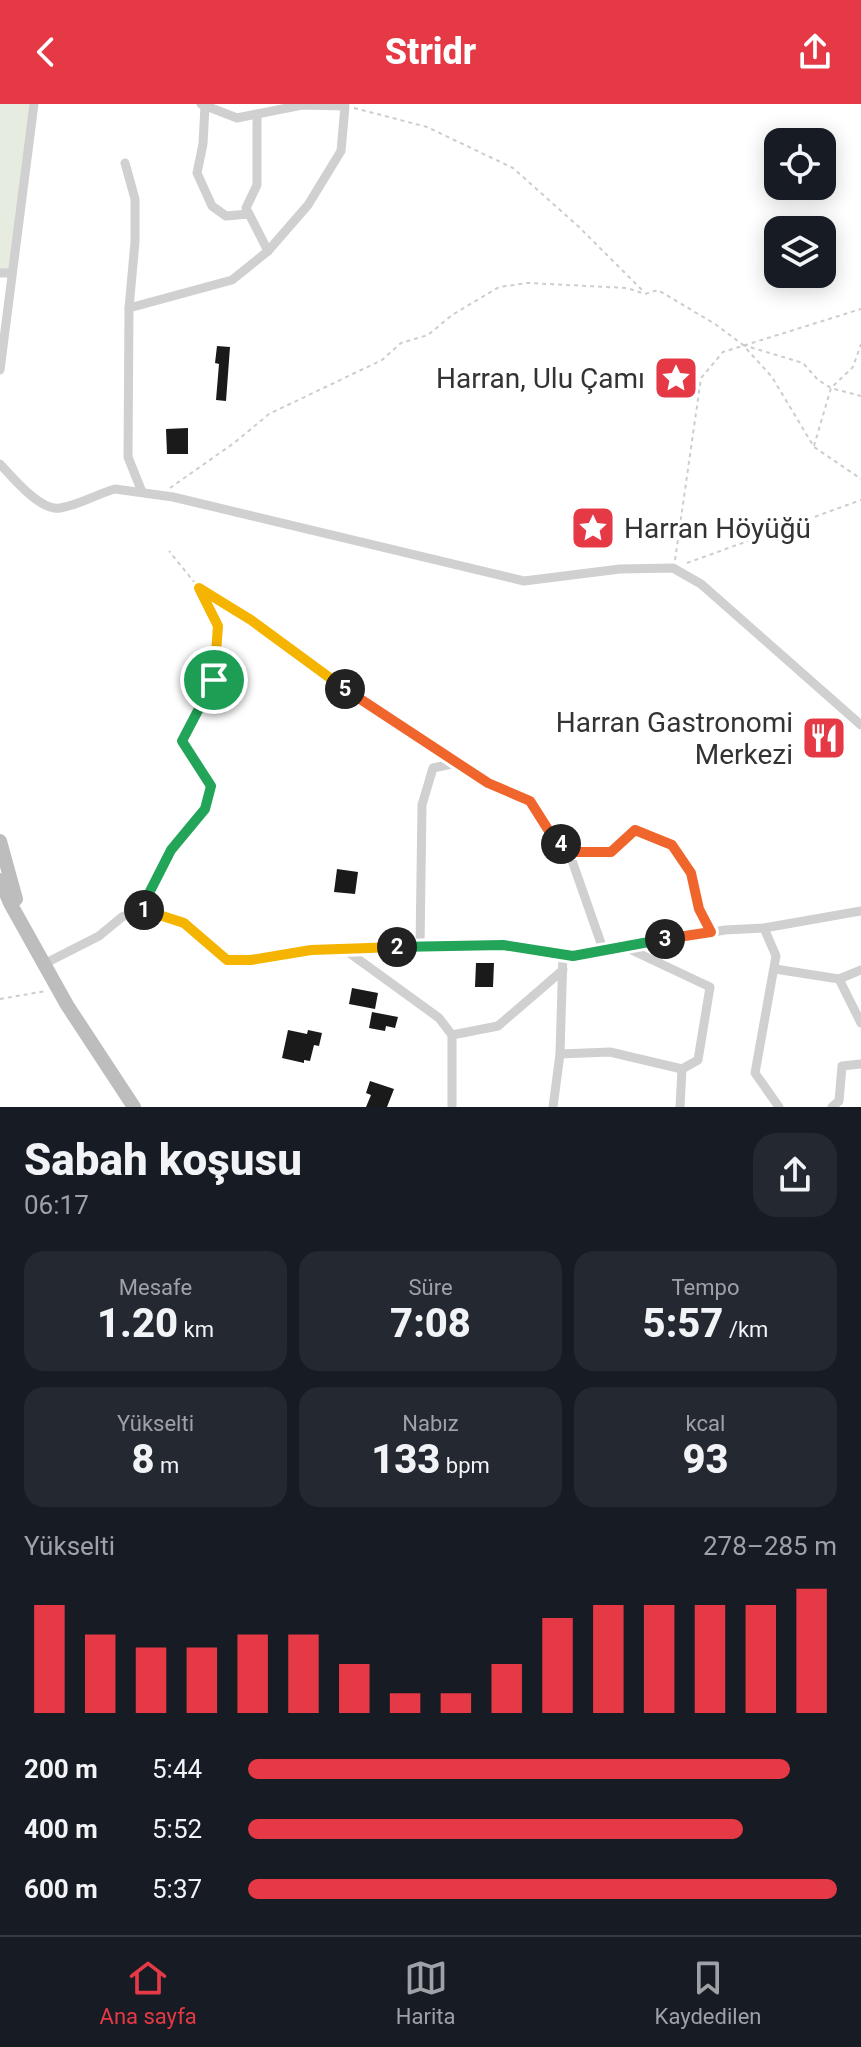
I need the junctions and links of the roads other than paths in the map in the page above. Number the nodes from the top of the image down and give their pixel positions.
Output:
1 (34, 104) edge
2 (203, 105) edge
3 (345, 106) edge
4 (257, 114) junction
5 (125, 163) dead end
6 (249, 214) junction
7 (268, 251) junction
8 (0, 273) edge
9 (12, 273) junction
10 (129, 308) junction
11 (0, 370) edge
12 (0, 464) edge
13 (142, 492) junction
14 (861, 725) edge
15 (0, 841) edge
16 (569, 852) junction
17 (0, 880) edge
18 (861, 911) edge
19 (764, 928) junction
20 (711, 932) junction
21 (33, 944) junction
22 (623, 946) junction
23 (420, 947) junction
24 (344, 949) junction
25 (603, 949) junction
26 (563, 954) junction
27 (44, 964) junction
28 (775, 969) junction
29 (563, 970) junction
30 (861, 970) edge
31 (839, 979) junction
32 (861, 1023) edge
33 (452, 1035) junction
34 (560, 1054) junction
35 (861, 1064) edge
36 (682, 1069) junction
37 (134, 1107) edge
38 (452, 1107) edge
39 (553, 1107) edge
40 (680, 1107) edge
41 (779, 1107) edge
42 (832, 1107) edge

1 - 9 street
2 - 4 street
2 - 6 street
3 - 4 street
3 - 7 street
4 - 6 street
5 - 10 street
6 - 7 street
7 - 10 street
8 - 9 street
9 - 11 street
10 - 13 street
12 - 13 street
13 - 14 street
15 - 21 main road
16 - 20 street
16 - 23 street
16 - 25 street
17 - 21 main road
18 - 19 street
19 - 20 street
19 - 28 street
20 - 22 street
21 - 27 main road
22 - 25 street
22 - 36 street
23 - 24 street
23 - 26 street
24 - 27 street
24 - 33 street
25 - 26 street
26 - 29 street
27 - 37 main road
28 - 31 street
28 - 41 street
29 - 33 street
29 - 34 street
30 - 31 street
31 - 32 street
33 - 38 street
34 - 36 street
34 - 39 street
35 - 42 street
36 - 40 street

